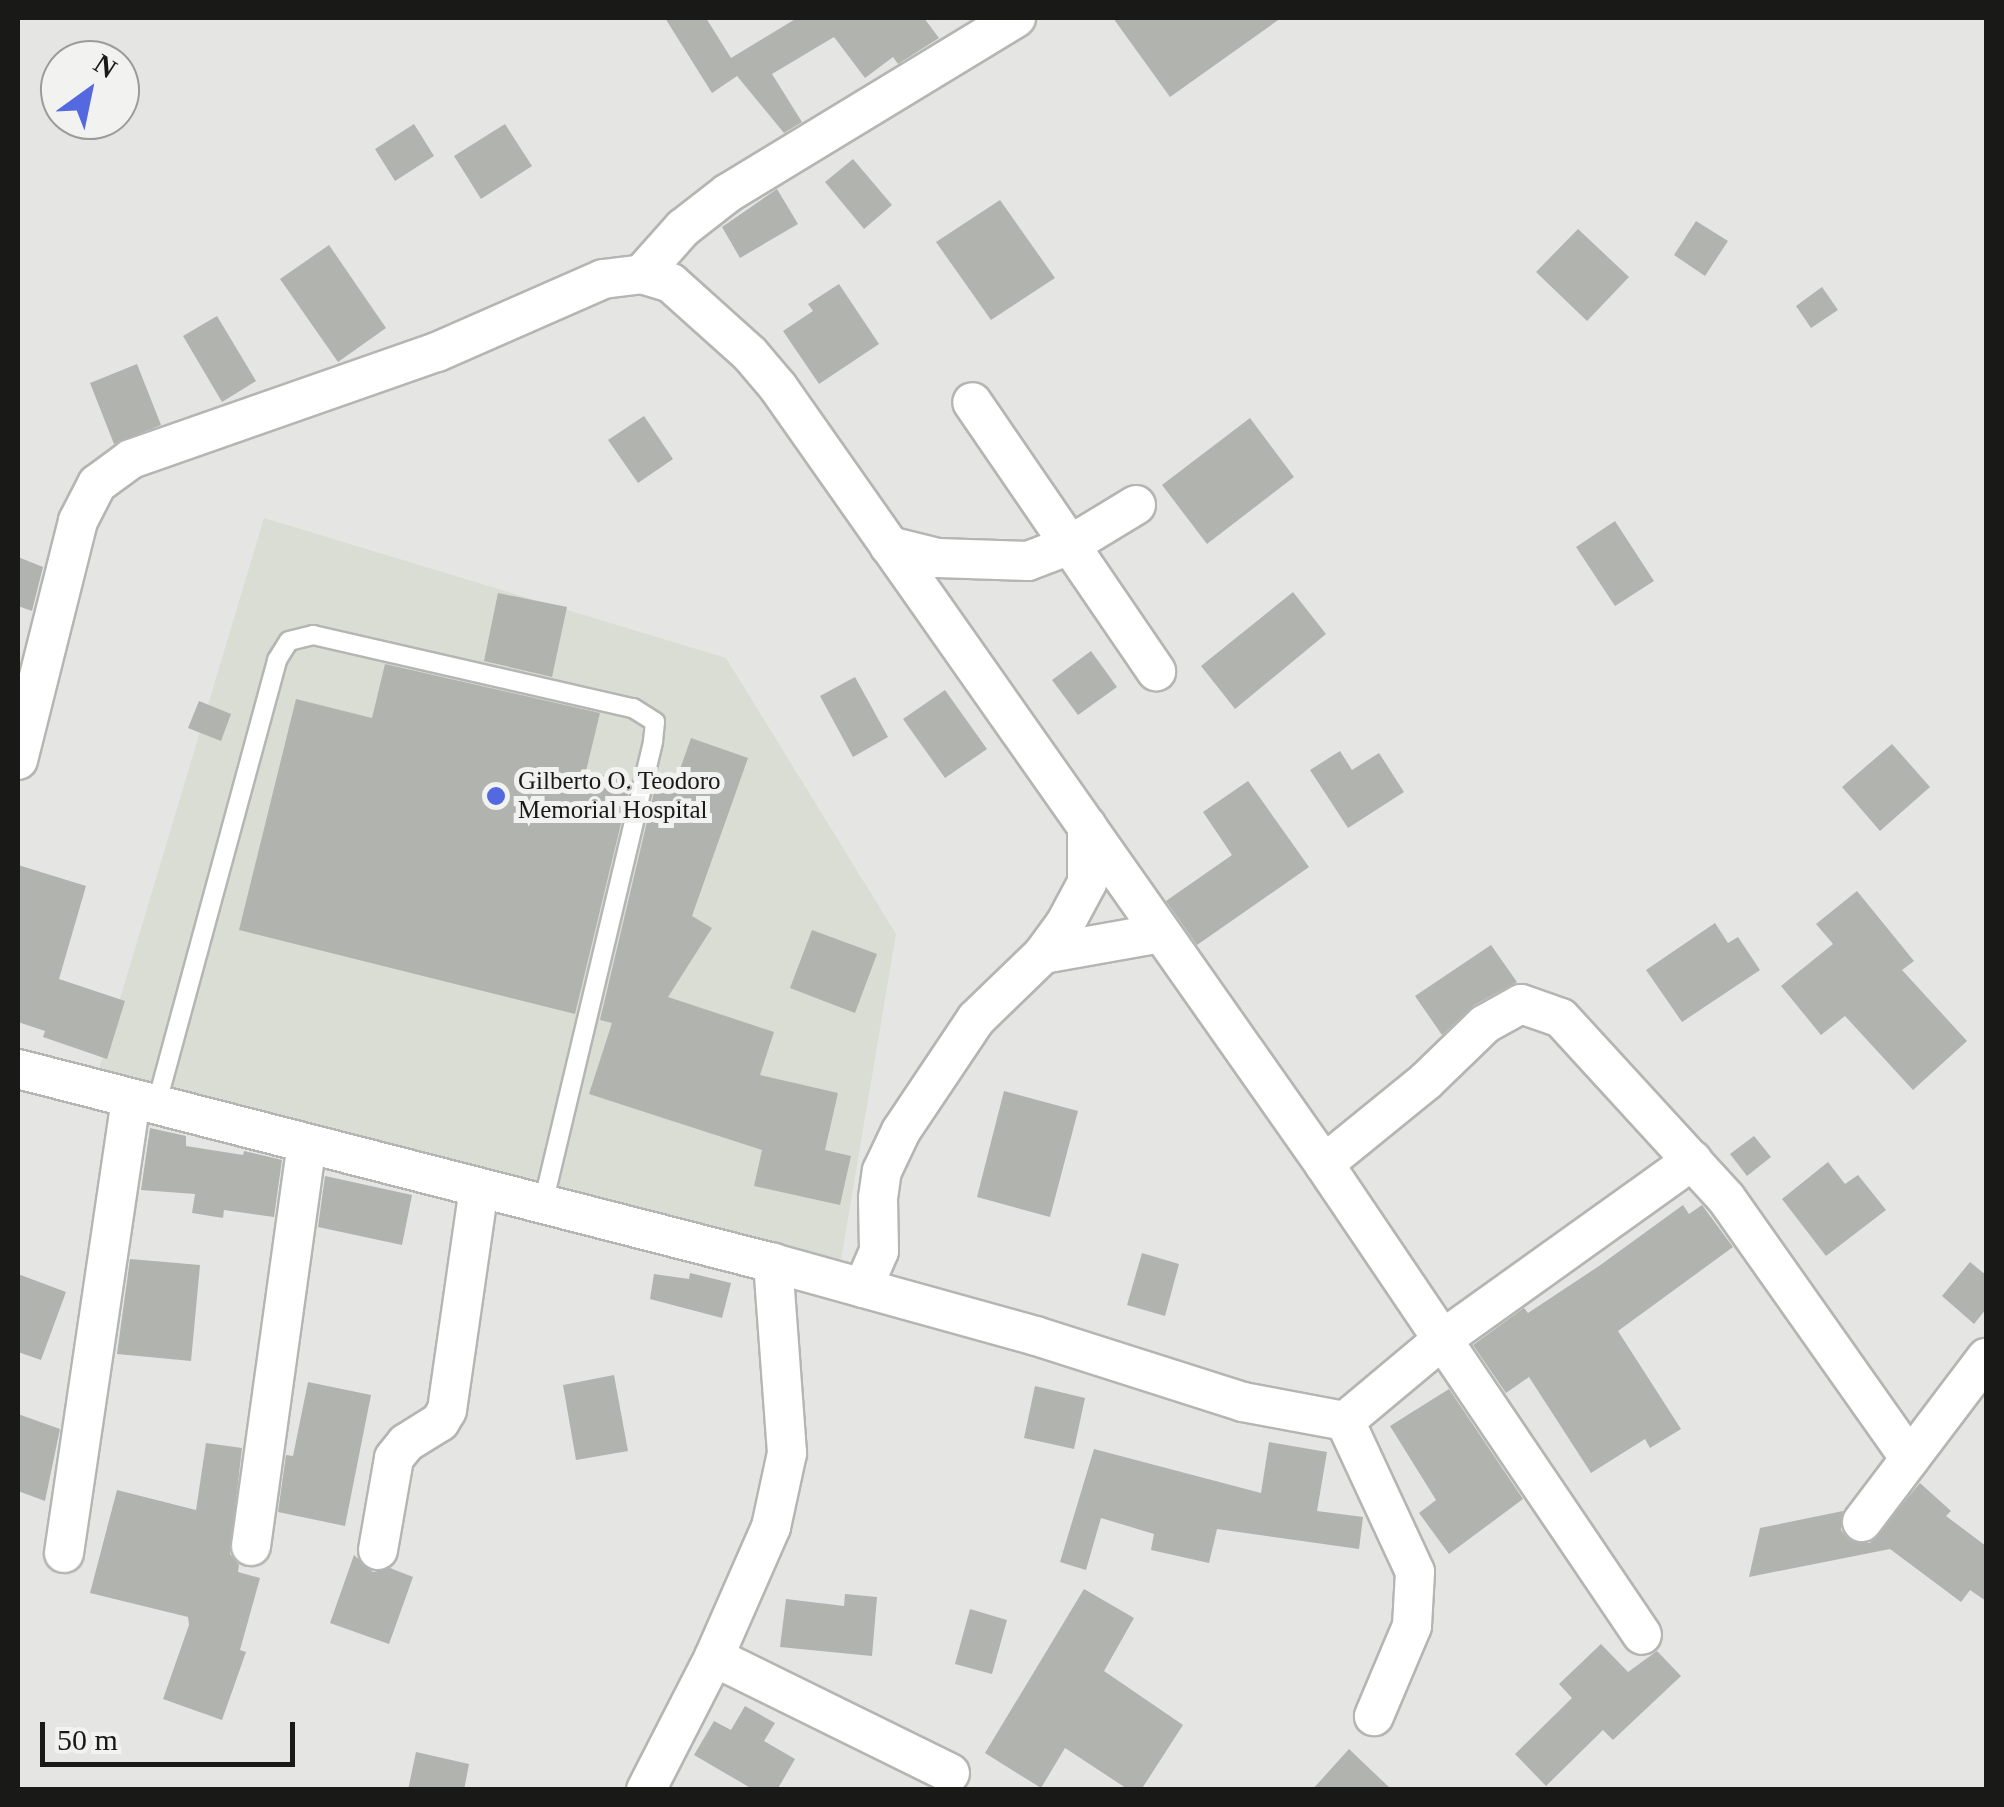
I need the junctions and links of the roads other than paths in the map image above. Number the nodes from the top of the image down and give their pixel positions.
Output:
1 (1016, 18) edge
2 (642, 274) junction
3 (972, 402) dead end
4 (1136, 506) dead end
5 (1070, 545) junction
6 (890, 546) junction
7 (1156, 671) dead end
8 (18, 760) edge
9 (1086, 826) junction
10 (1162, 933) junction
11 (1043, 954) junction
12 (18, 1069) edge
13 (144, 1104) junction
14 (307, 1145) junction
15 (1693, 1160) junction
16 (1324, 1164) junction
17 (479, 1188) junction
18 (543, 1204) junction
19 (773, 1263) junction
20 (863, 1288) junction
21 (1443, 1339) junction
22 (1986, 1358) edge
23 (1344, 1420) junction
24 (1910, 1459) junction
25 (1862, 1522) dead end
26 (251, 1546) dead end
27 (378, 1550) dead end
28 (64, 1552) dead end
29 (1642, 1636) dead end
30 (714, 1657) junction
31 (1374, 1716) dead end
32 (950, 1773) dead end
33 (646, 1790) edge

1 - 2 street
2 - 6 street
2 - 8 street
3 - 5 street
4 - 5 street
5 - 6 street
5 - 7 street
6 - 9 street
9 - 10 street
9 - 11 street
10 - 11 street
10 - 16 street
11 - 20 street
12 - 13 street
13 - 14 street
13 - 18 lane
13 - 28 street
14 - 17 street
14 - 26 street
15 - 16 street
15 - 21 street
15 - 24 street
16 - 21 street
17 - 18 street
17 - 27 street
18 - 19 street
19 - 20 street
19 - 30 street
20 - 23 street
21 - 23 street
21 - 29 street
22 - 24 street
23 - 31 street
24 - 25 street
30 - 32 street
30 - 33 street

